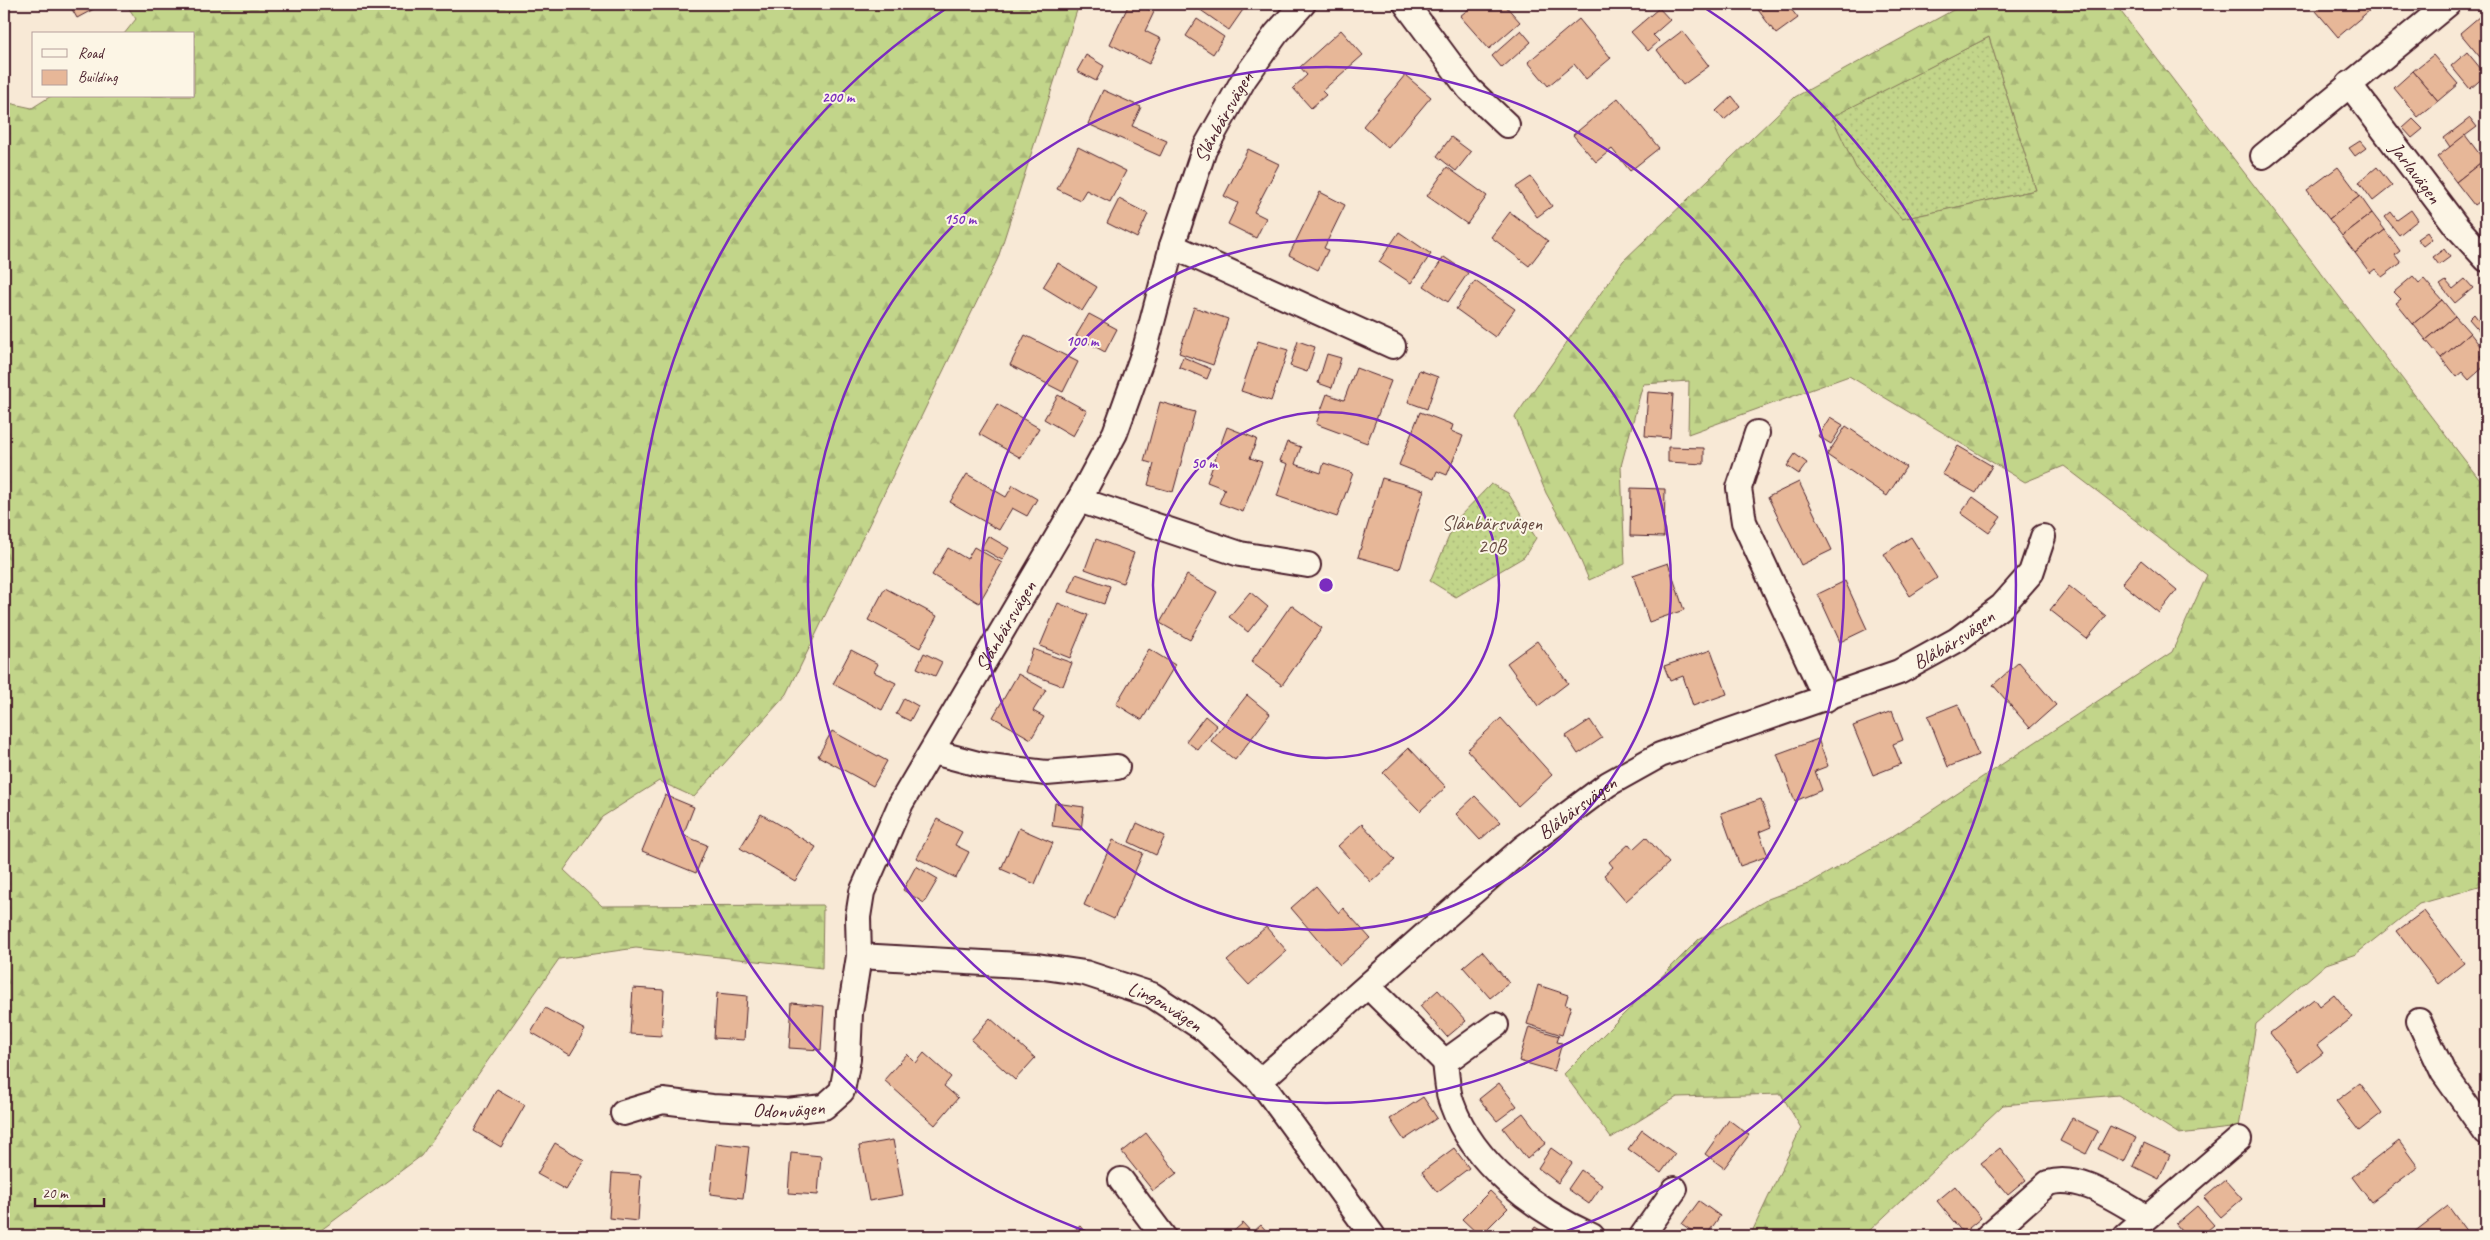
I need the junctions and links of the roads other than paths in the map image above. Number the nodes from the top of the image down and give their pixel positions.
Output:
1 (1303, 4) edge
2 (1406, 4) edge
3 (2448, 4) edge
4 (2349, 84) junction
5 (1507, 125) dead end
6 (2263, 156) dead end
7 (1172, 246) junction
8 (2486, 259) edge
9 (1394, 346) dead end
10 (1757, 433) dead end
11 (1079, 500) junction
12 (2044, 537) dead end
13 (1308, 565) dead end
14 (1826, 699) junction
15 (933, 752) junction
16 (1117, 767) dead end
17 (859, 956) junction
18 (1368, 986) junction
19 (2419, 1021) dead end
20 (1496, 1025) dead end
21 (1445, 1062) junction
22 (1260, 1082) junction
23 (622, 1114) dead end
24 (2486, 1133) edge
25 (2239, 1139) dead end
26 (1121, 1180) dead end
27 (1675, 1189) dead end
28 (2146, 1217) junction
29 (1367, 1234) edge
30 (1164, 1236) edge
31 (1592, 1236) edge
32 (1642, 1236) edge
33 (1988, 1236) edge
34 (2126, 1236) edge

1 - 7 street, Slånbärsvägen
2 - 5 street
3 - 4 street
4 - 6 street
4 - 8 street, Jarlavägen
7 - 9 street
7 - 11 street, Slånbärsvägen
10 - 14 street
11 - 13 street
11 - 15 street, Slånbärsvägen
12 - 14 street, Blåbärsvägen
14 - 18 street, Blåbärsvägen
15 - 16 street
15 - 17 street, Slånbärsvägen
17 - 22 street, Lingonvägen
17 - 23 street, Odonvägen
18 - 21 street
18 - 22 street, Blåbärsvägen
19 - 24 street
20 - 21 street
21 - 31 street
22 - 29 street, Lingonvägen
25 - 28 street
26 - 30 street
27 - 32 street
28 - 33 street
28 - 34 street

